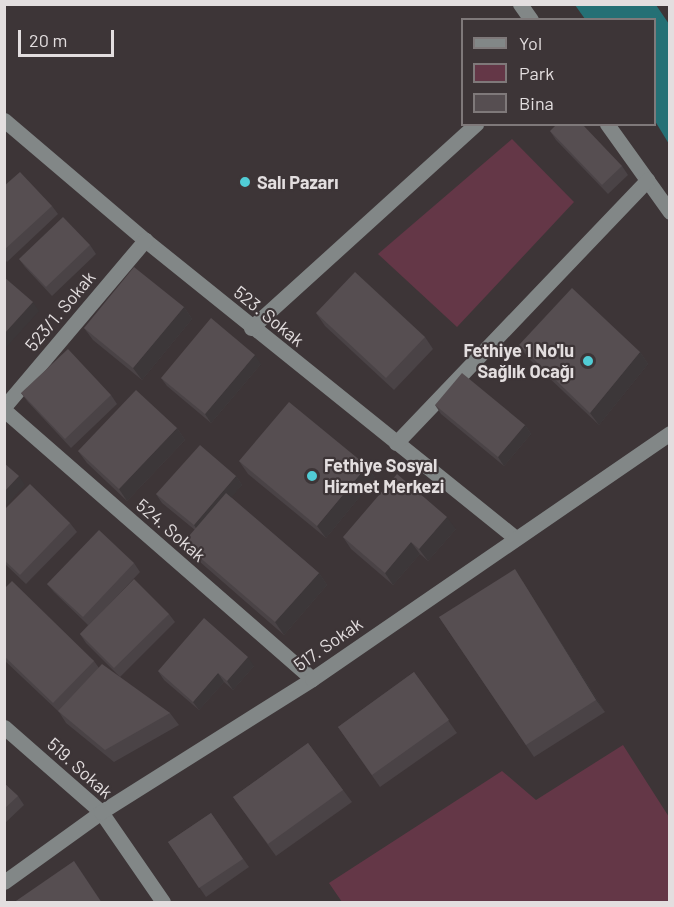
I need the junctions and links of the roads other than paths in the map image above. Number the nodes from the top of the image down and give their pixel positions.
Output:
1 (520, 4) edge
2 (530, 18) edge
3 (4, 120) edge
4 (474, 126) edge
5 (608, 126) edge
6 (647, 180) junction
7 (669, 212) edge
8 (145, 240) junction
9 (251, 328) junction
10 (4, 408) edge
11 (669, 433) edge
12 (396, 443) junction
13 (515, 537) junction
14 (312, 680) junction
15 (4, 727) edge
16 (101, 812) junction
17 (4, 882) edge
18 (163, 903) edge

1 - 2 street
3 - 8 street, 523. Sokak
4 - 9 street
5 - 6 street
6 - 7 street
6 - 12 street
8 - 9 street, 523. Sokak
8 - 10 street, 523/1. Sokak
9 - 12 street, 523. Sokak
10 - 14 street, 524. Sokak
11 - 13 street, 517. Sokak
12 - 13 street, 523. Sokak
13 - 14 street, 517. Sokak
14 - 16 street, 517. Sokak
15 - 16 street, 519. Sokak
16 - 17 street, 517. Sokak
16 - 18 street, 519. Sokak

